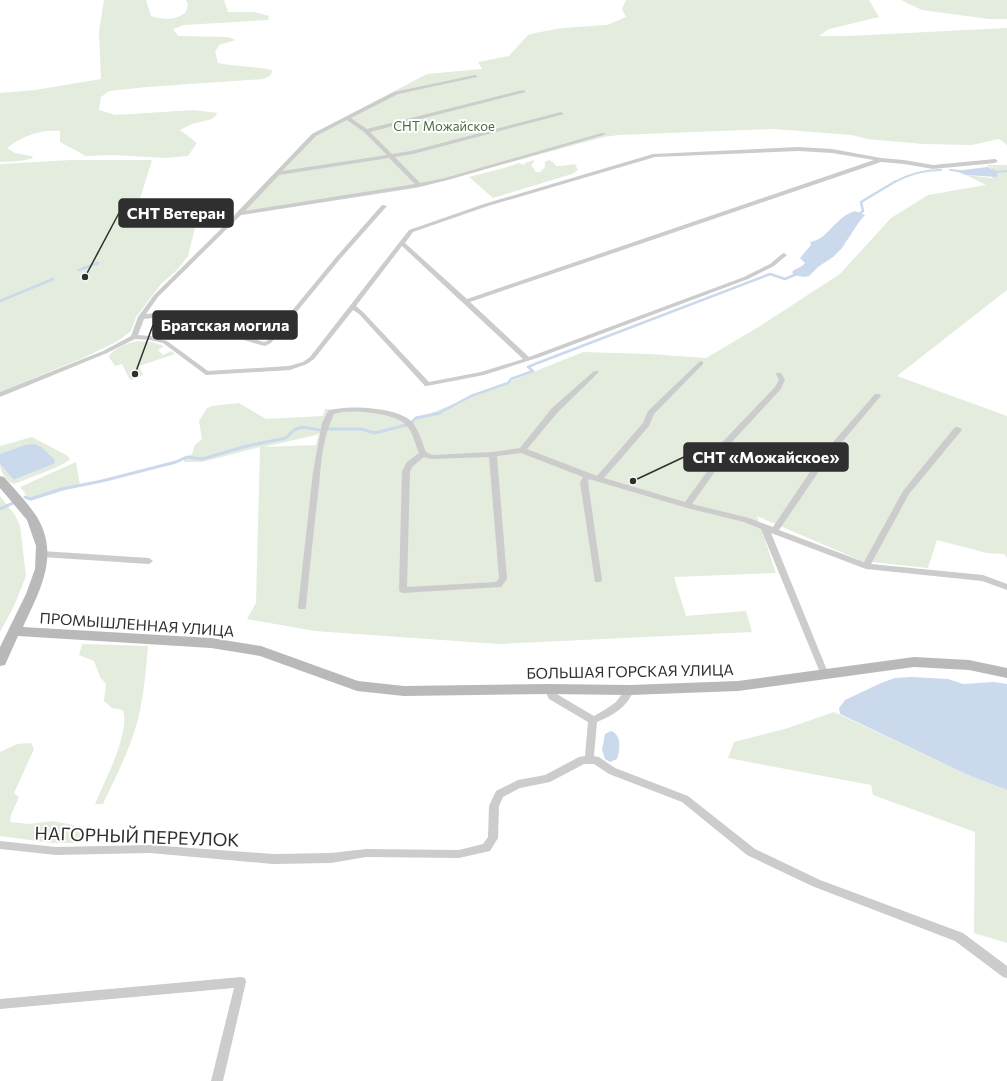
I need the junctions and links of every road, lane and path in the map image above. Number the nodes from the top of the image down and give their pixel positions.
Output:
1 (475, 76) dead end
2 (522, 92) dead end
3 (561, 114) dead end
4 (347, 118) junction
5 (366, 131) junction
6 (604, 134) dead end
7 (391, 157) junction
8 (880, 160) junction
9 (995, 161) dead end
10 (276, 174) junction
11 (419, 185) junction
12 (384, 206) dead end
13 (238, 214) junction
14 (402, 243) junction
15 (784, 255) dead end
16 (466, 301) junction
17 (352, 307) junction
18 (141, 317) junction
19 (134, 337) junction
20 (527, 359) junction
21 (701, 363) dead end
22 (596, 372) dead end
23 (779, 374) dead end
24 (0, 396) edge
25 (877, 396) dead end
26 (958, 429) dead end
27 (522, 450) junction
28 (423, 454) junction
29 (493, 454) junction
30 (587, 476) junction
31 (599, 479) junction
32 (0, 480) edge
33 (687, 505) junction
34 (765, 528) junction
35 (774, 531) junction
36 (42, 554) junction
37 (149, 561) dead end
38 (866, 566) junction
39 (598, 580) dead end
40 (1007, 587) edge
41 (302, 608) dead end
42 (14, 631) junction
43 (0, 660) edge
44 (304, 667) joint
45 (1007, 673) edge
46 (825, 674) junction
47 (548, 689) junction
48 (630, 690) junction
49 (593, 720) junction
50 (589, 758) junction
51 (0, 846) edge
52 (1007, 973) edge
53 (0, 1004) edge
54 (217, 1081) edge

1 - 4 street
2 - 5 street
3 - 7 street
4 - 5 street
4 - 10 street
5 - 7 street
6 - 11 street
7 - 10 street
7 - 11 street
8 - 9 street
8 - 14 street
8 - 16 street
10 - 13 street
11 - 13 street
12 - 18 street
13 - 18 street
14 - 16 street
14 - 17 street
15 - 20 street
16 - 20 street
17 - 19 street
17 - 20 street
18 - 19 street
19 - 24 street
21 - 31 street
22 - 27 street
23 - 33 street
25 - 35 street
26 - 38 street
27 - 29 street
27 - 30 street
28 - 29 street
28 - 29 street
28 - 41 street
30 - 31 street
30 - 39 street
31 - 33 street
32 - 36 street
33 - 34 street
34 - 35 street
34 - 46 street
35 - 38 street
36 - 37 street
36 - 42 street
38 - 40 street
42 - 43 street
42 - 44 street, ПРОМЫШЛЕННАЯ УЛИЦА
44 - 47 street, БОЛЬШАЯ ГОРСКАЯ УЛИЦА
45 - 46 street, БОЛЬШАЯ ГОРСКАЯ УЛИЦА
46 - 48 street, БОЛЬШАЯ ГОРСКАЯ УЛИЦА
47 - 48 street, БОЛЬШАЯ ГОРСКАЯ УЛИЦА
47 - 49 street
48 - 49 street
49 - 50 street
50 - 51 street, НАГОРНЫЙ ПЕРЕУЛОК
50 - 52 street
53 - 54 street

